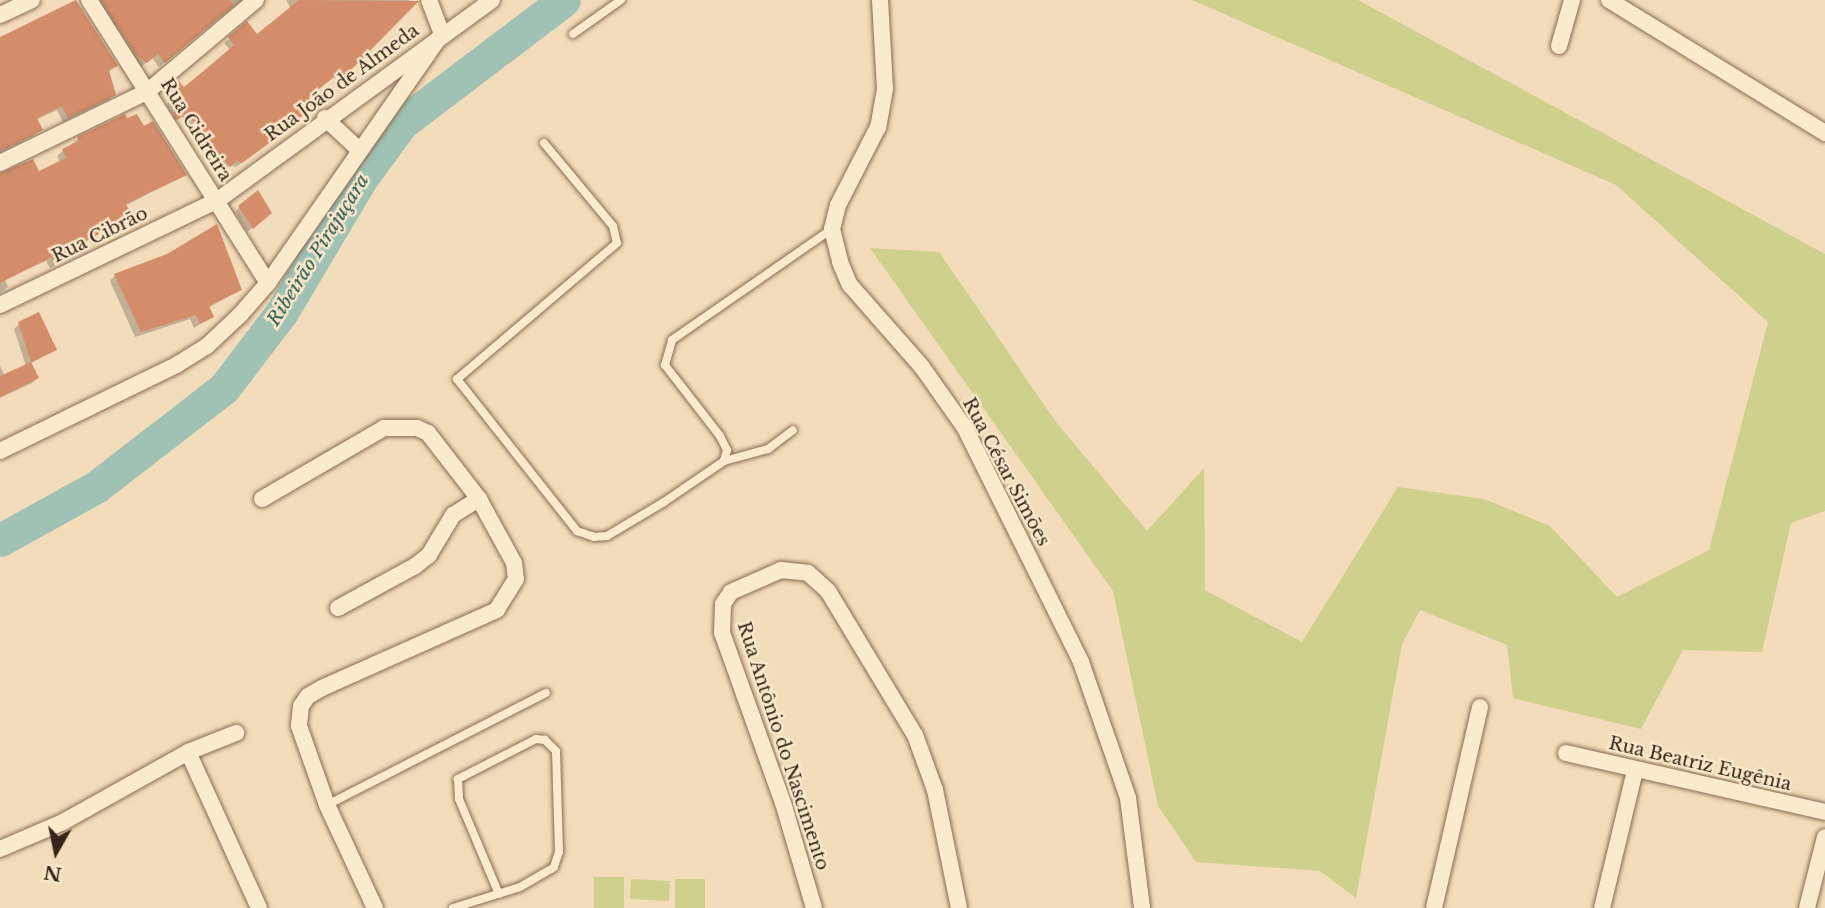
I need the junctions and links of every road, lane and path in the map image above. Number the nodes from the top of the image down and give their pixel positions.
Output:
1 (32, 0) edge
2 (89, 0) edge
3 (256, 0) edge
4 (429, 0) edge
5 (492, 0) edge
6 (621, 0) edge
7 (880, 0) edge
8 (1572, 0) edge
9 (1609, 0) edge
10 (0, 15) edge
11 (442, 34) junction
12 (573, 34) dead end
13 (1559, 46) dead end
14 (148, 91) junction
15 (326, 118) junction
16 (1825, 133) edge
17 (544, 143) dead end
18 (358, 149) junction
19 (0, 163) edge
20 (218, 200) junction
21 (832, 229) junction
22 (268, 283) junction
23 (0, 305) edge
24 (793, 430) dead end
25 (0, 451) edge
26 (724, 461) junction
27 (262, 499) dead end
28 (479, 499) junction
29 (338, 608) dead end
30 (546, 693) dead end
31 (1480, 707) dead end
32 (236, 733) dead end
33 (188, 752) junction
34 (1566, 753) dead end
35 (1635, 771) junction
36 (327, 805) junction
37 (1825, 811) edge
38 (1825, 837) edge
39 (0, 849) edge
40 (499, 894) junction
41 (259, 908) edge
42 (375, 908) edge
43 (453, 908) edge
44 (814, 908) edge
45 (959, 908) edge
46 (1142, 908) edge
47 (1434, 908) edge
48 (1602, 908) edge
49 (1807, 908) edge

1 - 10 street
2 - 14 street, Rua Cidreira
3 - 14 street
4 - 11 street
5 - 11 street, Rua João de Almeda
6 - 12 lane
7 - 21 street
8 - 13 street
9 - 16 street
11 - 15 street, Rua João de Almeda
11 - 18 street
14 - 19 street
14 - 20 street, Rua Cidreira
15 - 18 street
15 - 20 street, Rua João de Almeda
17 - 26 lane
18 - 22 street
20 - 22 street, Rua Cidreira
20 - 23 street, Rua Cibrão
21 - 26 lane
21 - 46 street, Rua César Simões
22 - 25 street
24 - 26 lane
27 - 28 street
28 - 29 street
28 - 36 street
30 - 36 lane
31 - 47 street
32 - 33 street
33 - 39 street
33 - 41 street
34 - 35 street, Rua Beatriz Eugênia
35 - 37 street, Rua Beatriz Eugênia
35 - 48 street
36 - 42 street
38 - 49 street
40 - 40 lane
40 - 43 lane
44 - 45 street, Rua Antônio do Nascimento

